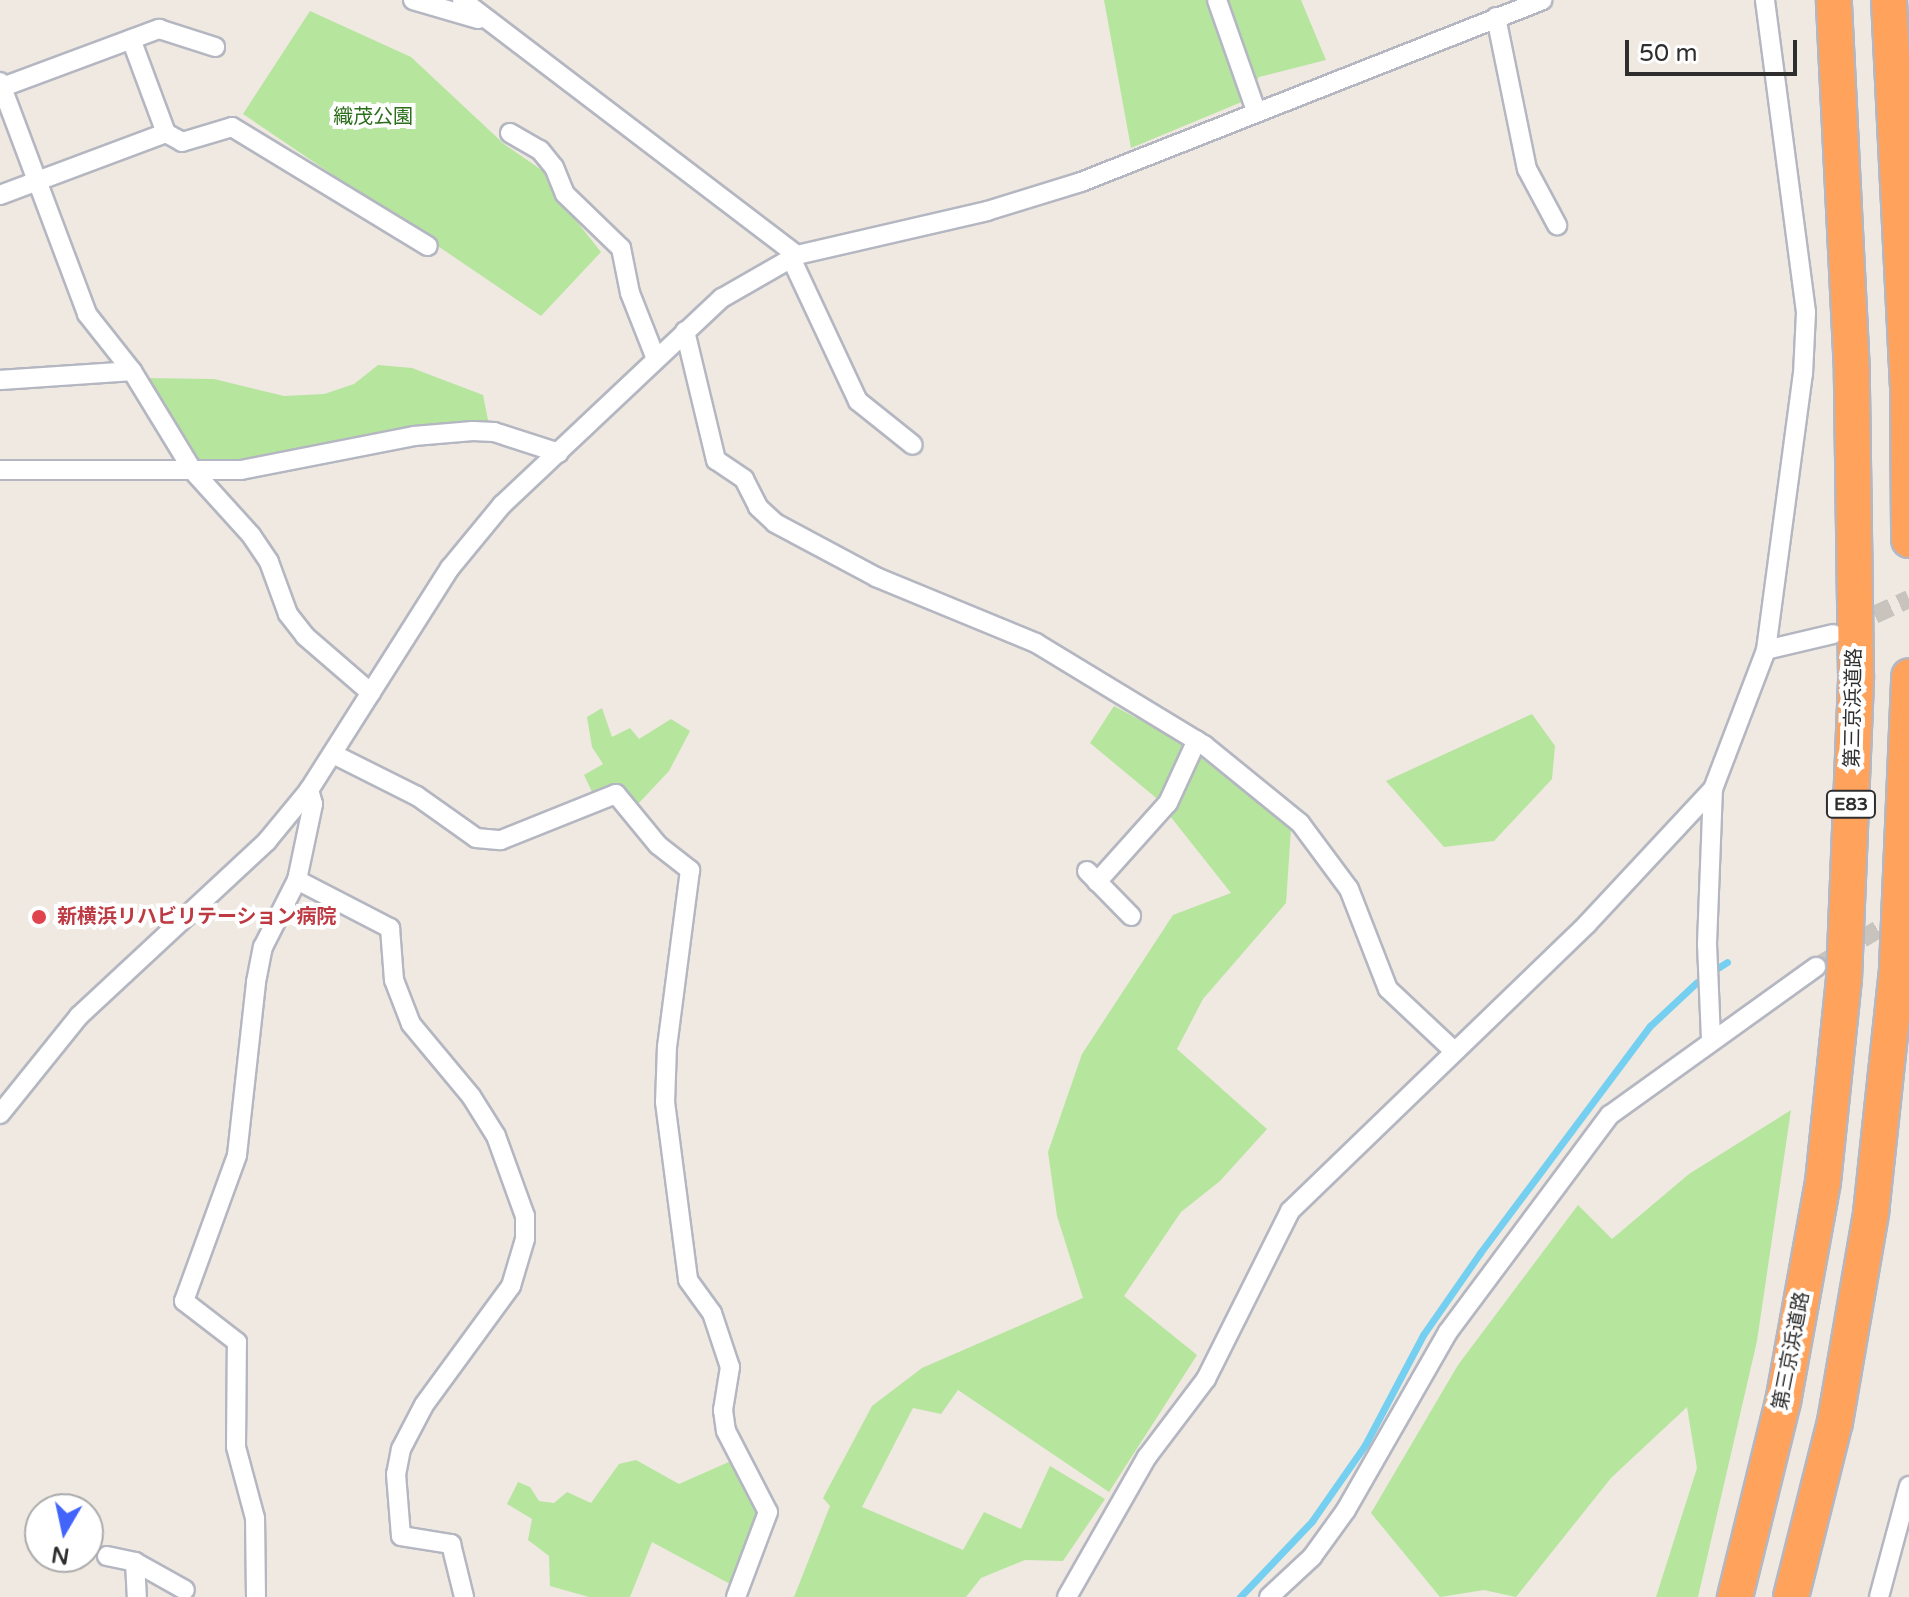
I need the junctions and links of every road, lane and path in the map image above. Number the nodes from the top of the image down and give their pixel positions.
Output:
1 (413, 0) edge
2 (462, 0) edge
3 (1217, 0) edge
4 (1542, 0) edge
5 (1765, 0) edge
6 (1834, 0) edge
7 (1889, 0) edge
8 (1496, 17) junction
9 (484, 21) junction
10 (131, 39) junction
11 (215, 47) dead end
12 (1, 86) edge
13 (1256, 111) junction
14 (166, 133) junction
15 (510, 133) dead end
16 (37, 181) junction
17 (0, 195) edge
18 (1557, 225) dead end
19 (428, 246) dead end
20 (794, 257) junction
21 (685, 331) junction
22 (656, 359) junction
23 (132, 371) junction
24 (0, 380) edge
25 (913, 445) dead end
26 (559, 453) junction
27 (0, 470) edge
28 (193, 471) junction
29 (1909, 540) edge
30 (1833, 634) tunnel mouth
31 (1766, 650) junction
32 (1909, 676) edge
33 (371, 693) junction
34 (1197, 740) junction
35 (333, 754) junction
36 (1713, 789) junction
37 (309, 790) junction
38 (297, 880) junction
39 (1131, 916) dead end
40 (1816, 967) tunnel mouth
41 (1711, 1039) junction
42 (1453, 1050) junction
43 (0, 1114) edge
44 (1909, 1486) edge
45 (107, 1556) dead end
46 (135, 1562) junction
47 (185, 1590) dead end
48 (137, 1597) edge
49 (256, 1597) edge
50 (464, 1597) edge
51 (736, 1597) edge
52 (1067, 1597) edge
53 (1269, 1597) edge
54 (1735, 1597) edge
55 (1791, 1597) edge
56 (1879, 1597) edge

1 - 9 street
2 - 9 street
3 - 13 street
4 - 8 street
5 - 31 street
6 - 54 highway, 第三京浜道路 / E83
7 - 29 highway
8 - 13 street
8 - 18 street
9 - 20 street
10 - 11 street
10 - 12 street
10 - 14 street
12 - 16 street
13 - 20 street
14 - 16 street
14 - 19 street
15 - 22 street
16 - 17 street
16 - 23 street
20 - 21 street
20 - 25 street
21 - 22 street
21 - 34 street
22 - 26 street
23 - 24 street
23 - 28 street
26 - 28 street
26 - 33 street
27 - 28 street
28 - 33 street
30 - 31 street
31 - 36 street
32 - 55 highway, E83
33 - 35 street
34 - 39 street
34 - 42 street
35 - 37 street
35 - 51 street
36 - 41 street
36 - 42 street
37 - 38 street
37 - 43 street
38 - 49 street
38 - 50 street
40 - 41 street
41 - 53 street
42 - 52 street
44 - 56 street
45 - 46 street
46 - 47 street
46 - 48 street

